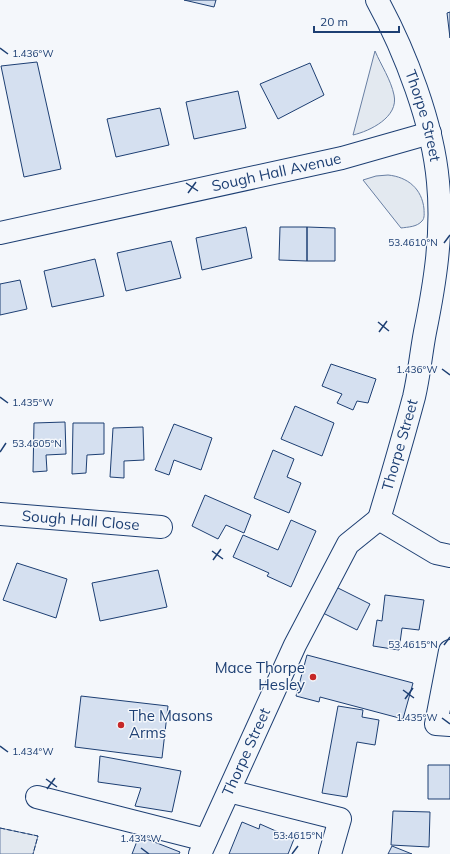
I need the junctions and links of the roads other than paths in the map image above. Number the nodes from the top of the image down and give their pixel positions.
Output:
1 (377, 0) edge
2 (430, 134) junction
3 (2, 226) edge
4 (0, 514) edge
5 (379, 519) junction
6 (161, 527) dead end
7 (450, 556) edge
8 (450, 651) edge
9 (450, 725) edge
10 (229, 791) junction
11 (37, 797) dead end
12 (203, 847) edge
13 (330, 854) edge

1 - 2 street, Thorpe Street
2 - 3 street, Sough Hall Avenue
2 - 5 street, Thorpe Street
4 - 6 street, Sough Hall Close
5 - 7 street
5 - 10 street, Thorpe Street
8 - 9 street
10 - 12 street, Thorpe Street
10 - 13 street
11 - 12 street

